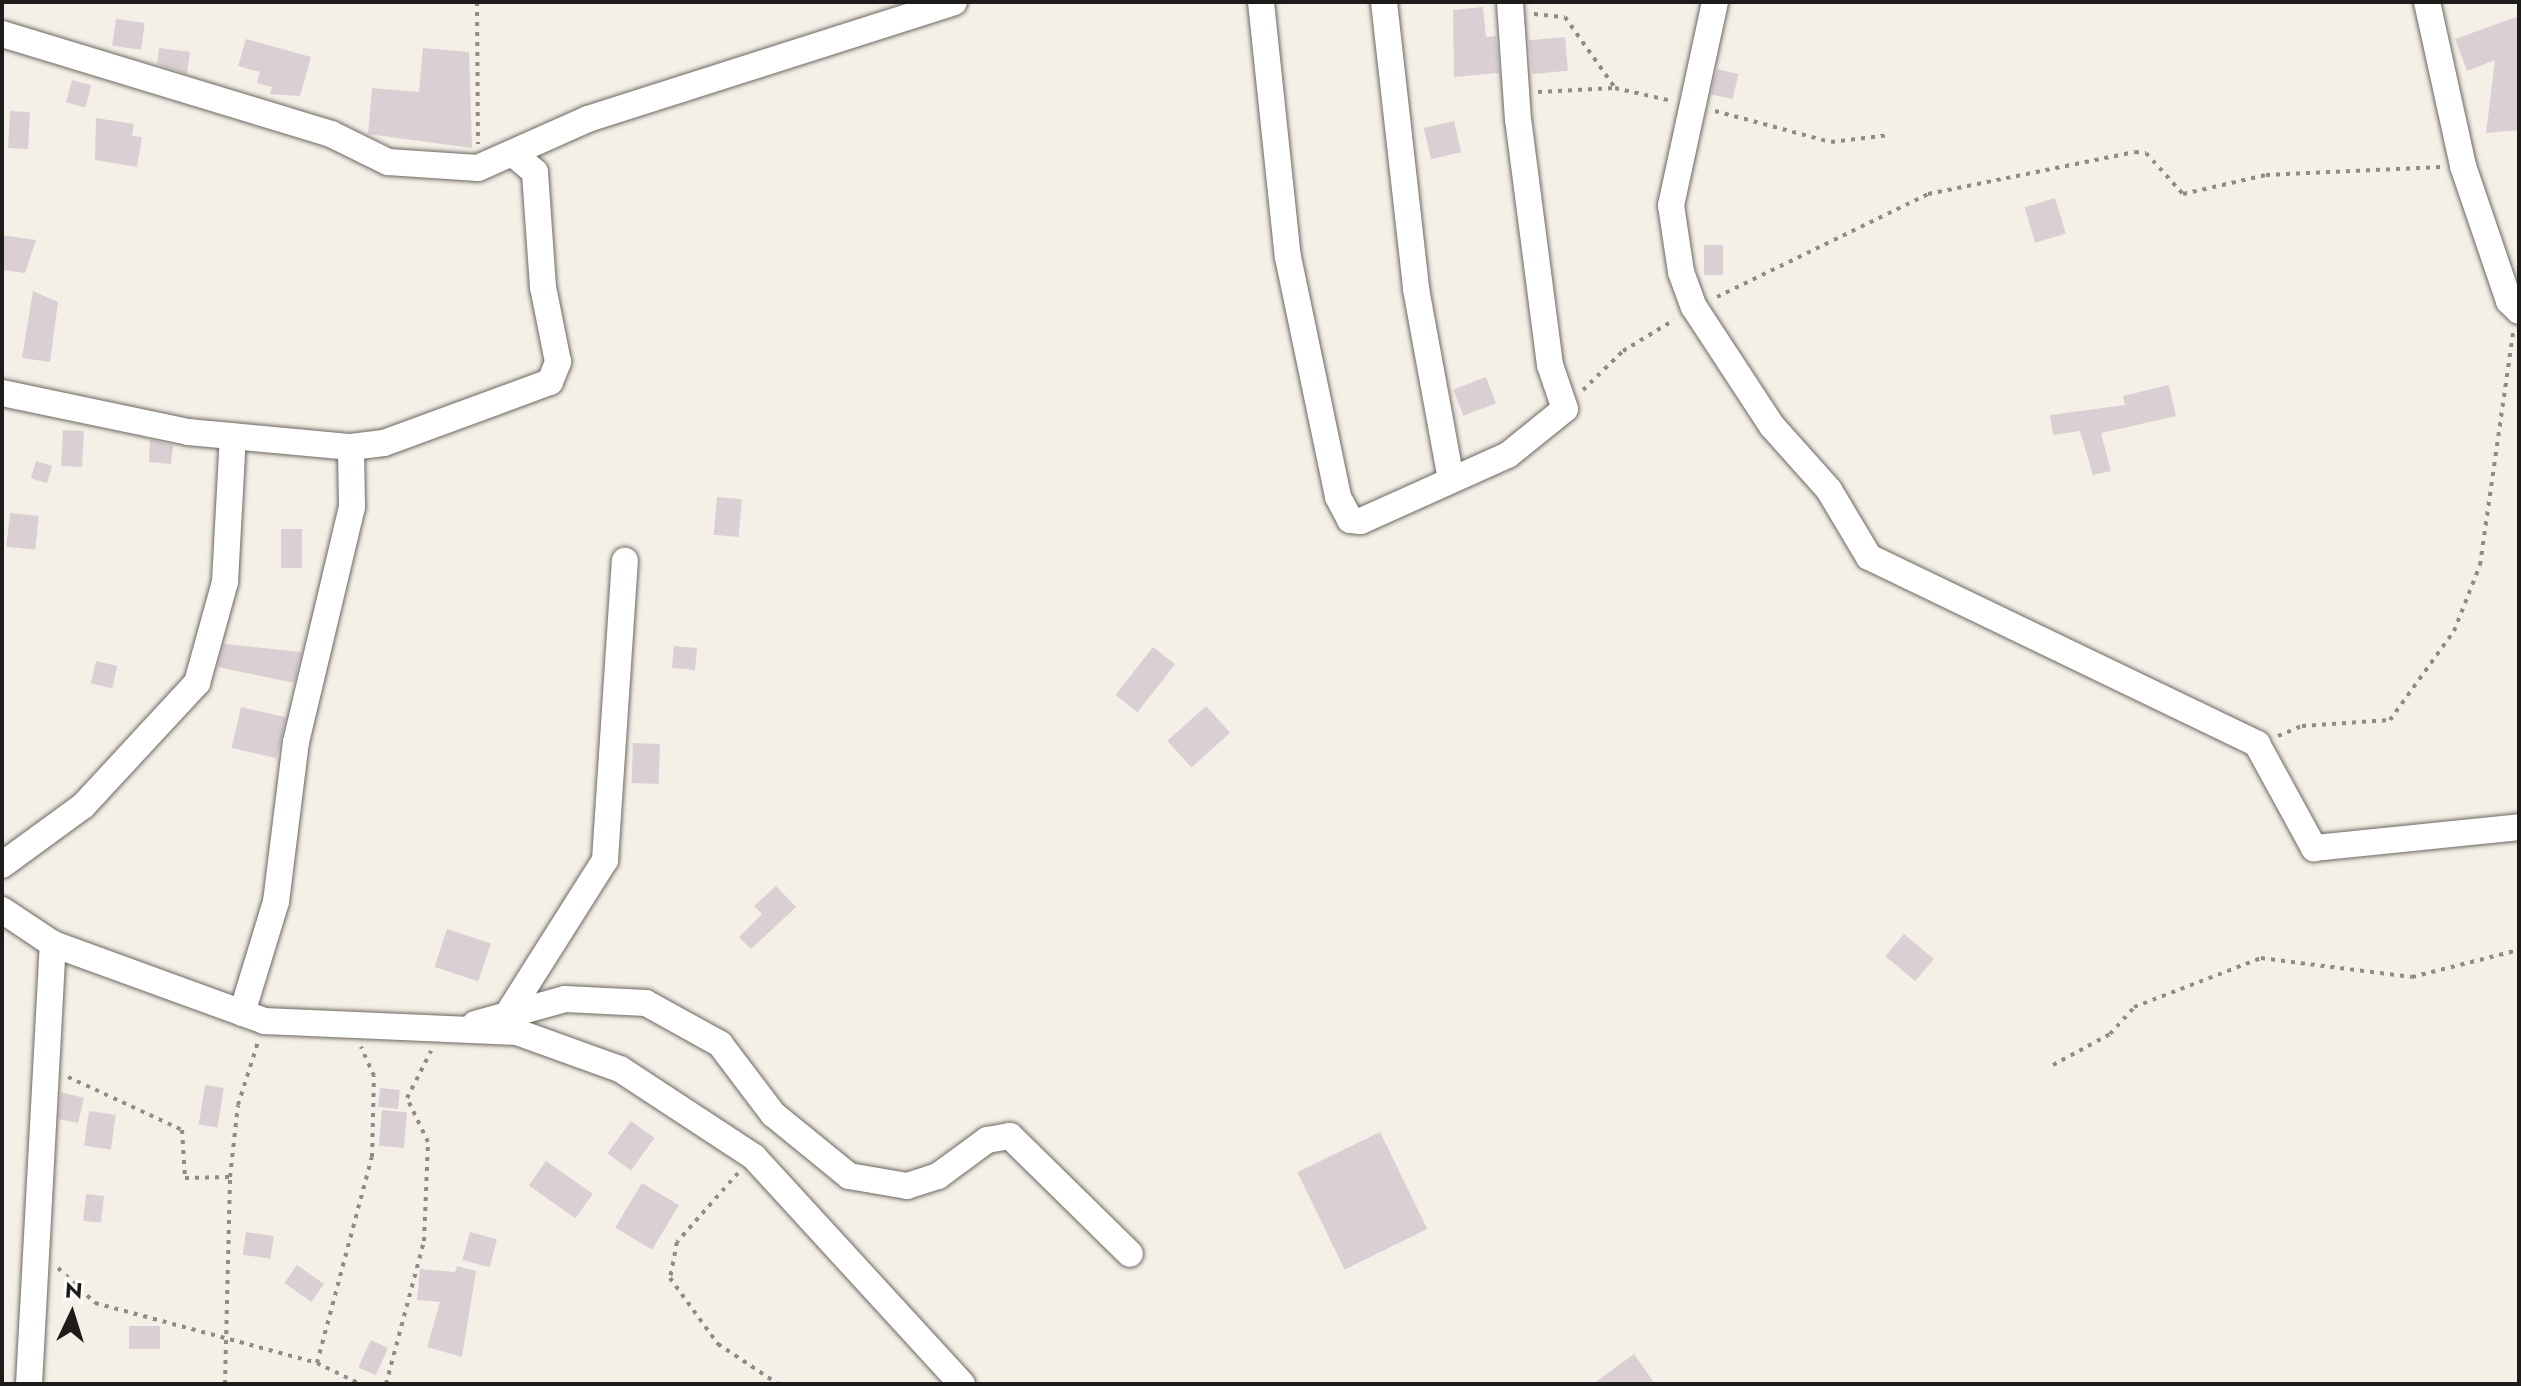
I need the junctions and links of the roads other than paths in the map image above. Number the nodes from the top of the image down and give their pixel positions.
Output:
1 (954, 2) edge
2 (1261, 2) edge
3 (1384, 2) edge
4 (1715, 2) edge
5 (2427, 2) edge
6 (1518, 8) edge
7 (2, 34) edge
8 (517, 157) junction
9 (2518, 310) edge
10 (2, 393) edge
11 (233, 436) junction
12 (351, 447) junction
13 (1451, 480) junction
14 (625, 561) dead end
15 (2519, 827) edge
16 (2, 865) edge
17 (2, 910) edge
18 (53, 944) junction
19 (509, 1012) junction
20 (253, 1017) junction
21 (452, 1028) junction
22 (1130, 1254) dead end
23 (29, 1384) edge
24 (962, 1384) edge

1 - 8 street
2 - 13 street
3 - 13 street
4 - 15 street
5 - 9 street
6 - 13 street
7 - 8 street
8 - 12 street
10 - 11 street
11 - 12 street
11 - 16 street
12 - 20 street
14 - 19 street
17 - 18 street
18 - 20 street
18 - 23 street
19 - 21 street
19 - 22 street
20 - 21 street
21 - 24 street

